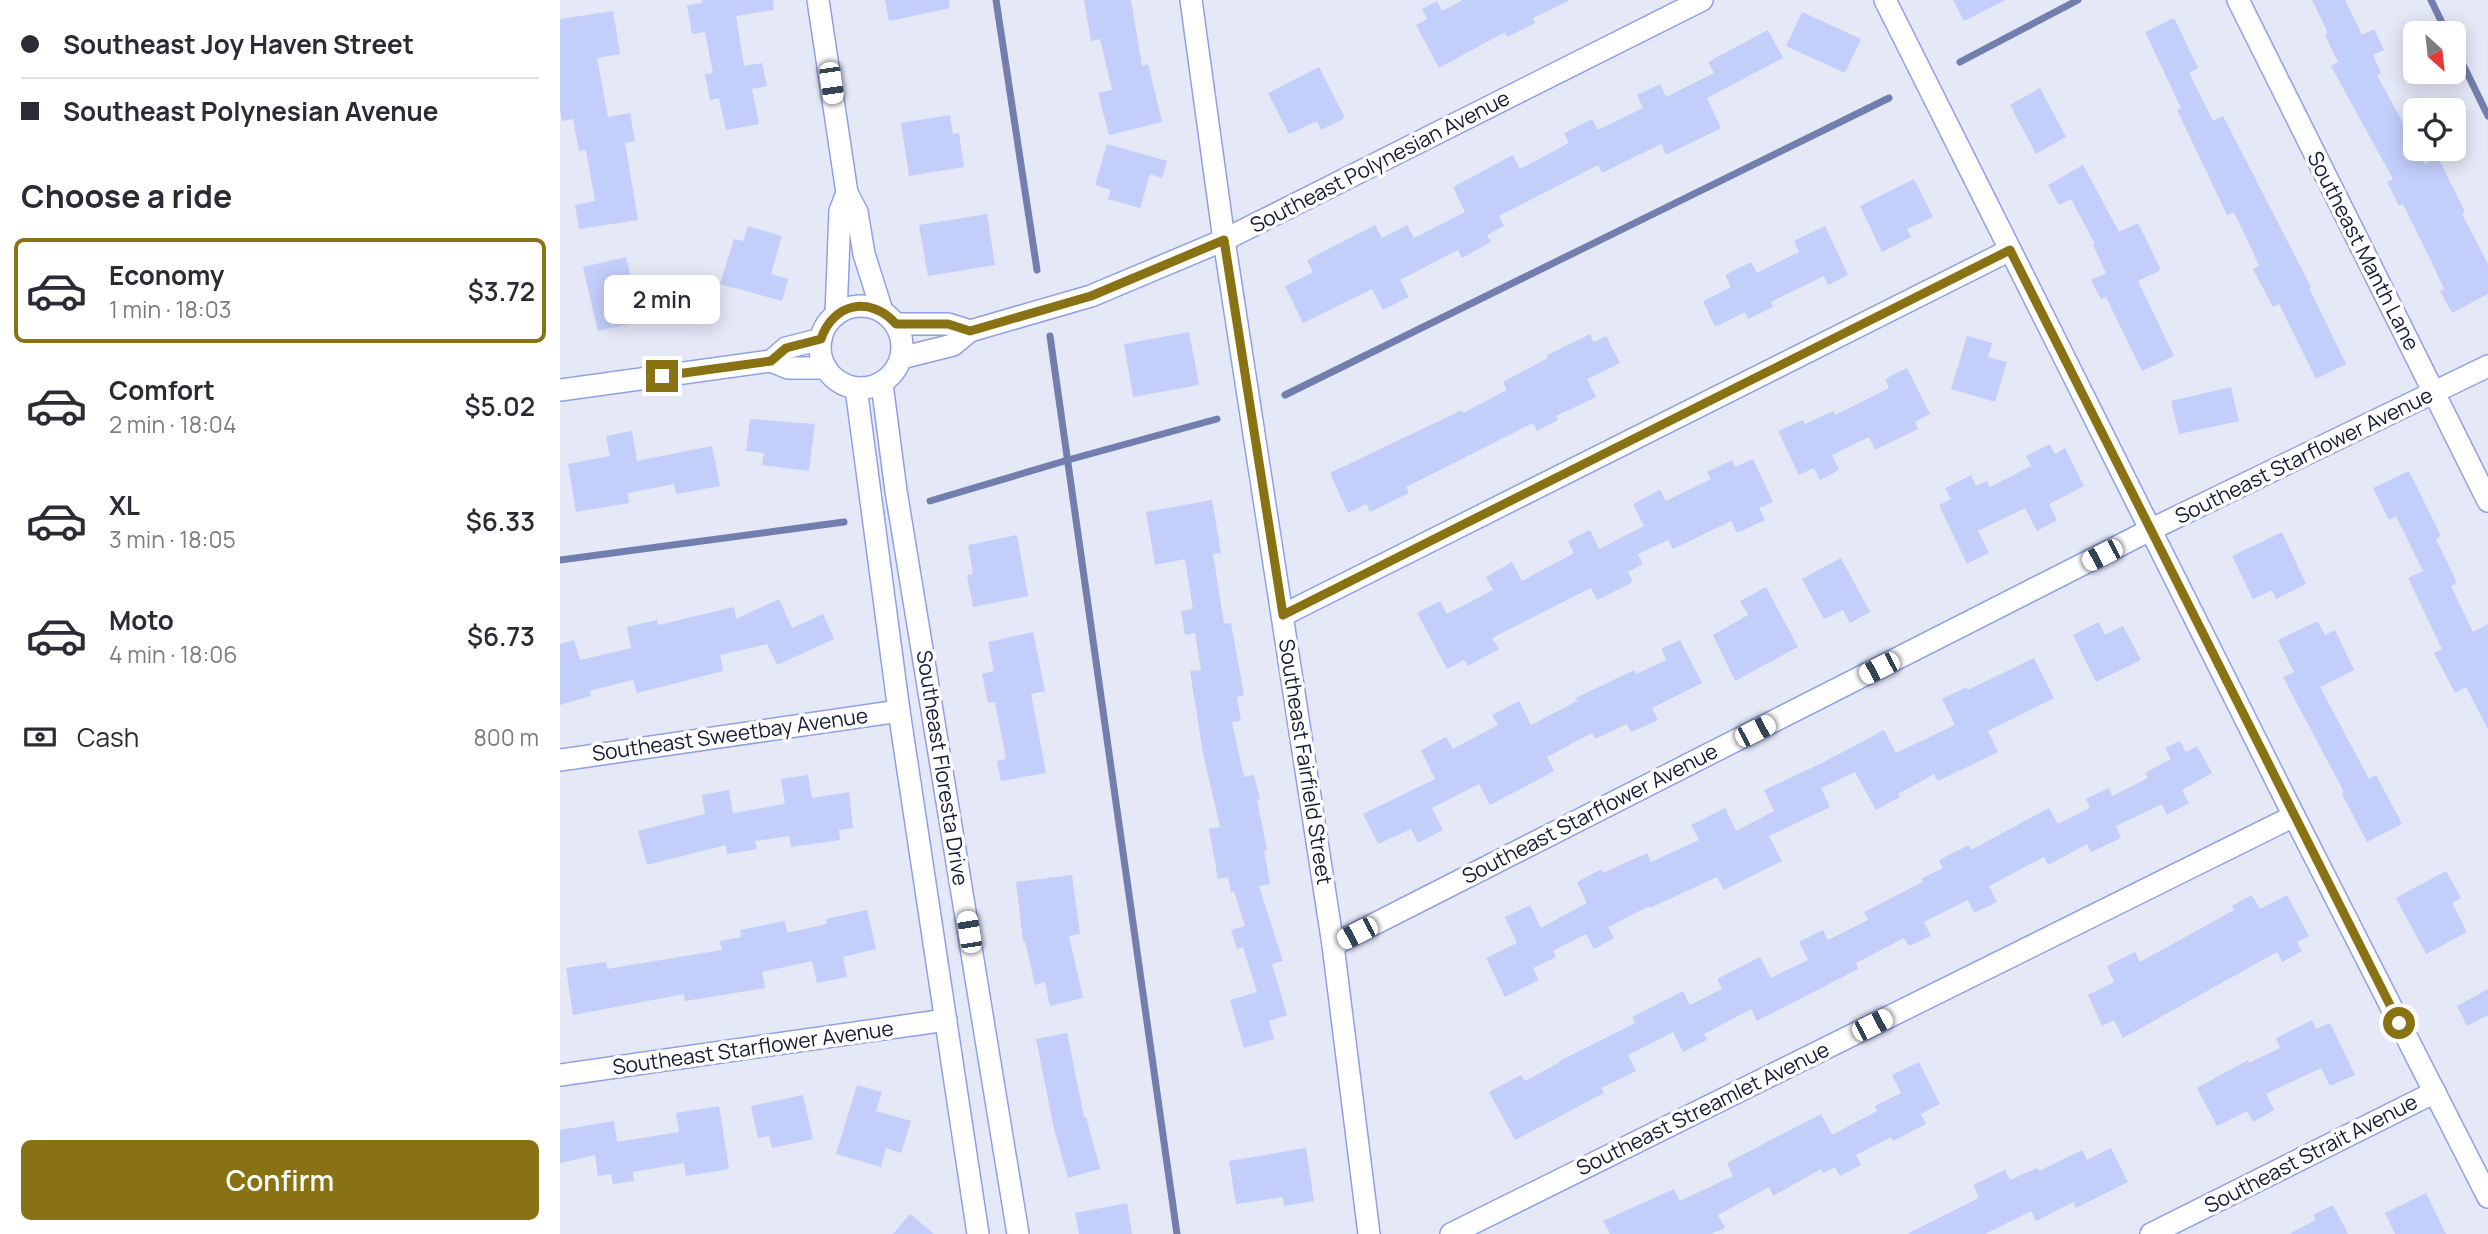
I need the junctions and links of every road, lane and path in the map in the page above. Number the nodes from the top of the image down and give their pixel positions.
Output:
1 (818, 0) edge
2 (1191, 0) edge
3 (1702, 0) edge
4 (1885, 0) edge
5 (2238, 0) edge
6 (847, 193) junction
7 (1224, 240) junction
8 (2010, 250) junction
9 (836, 315) junction
10 (889, 318) junction
11 (970, 331) junction
12 (821, 339) junction
13 (901, 358) junction
14 (771, 361) junction
15 (2488, 366) edge
16 (826, 368) junction
17 (881, 384) junction
18 (856, 388) junction
19 (560, 390) edge
20 (2434, 394) junction
21 (2488, 501) edge
22 (2152, 529) junction
23 (1283, 615) junction
24 (899, 710) junction
25 (560, 760) edge
26 (2294, 816) junction
27 (1333, 945) junction
28 (946, 1020) junction
29 (560, 1075) edge
30 (2435, 1092) junction
31 (2488, 1197) edge
32 (978, 1234) edge
33 (1018, 1234) edge
34 (1369, 1234) edge
35 (1451, 1234) edge
36 (2151, 1234) edge

1 - 6 street
2 - 7 street, Southeast Fairfield Street
3 - 7 street, Southeast Polynesian Avenue
4 - 8 street
5 - 20 street, Southeast Manth Lane
6 - 9 street
6 - 10 street
7 - 11 street, Southeast Polynesian Avenue
7 - 23 street, Southeast Fairfield Street
8 - 22 street
8 - 23 street
9 - 10 street
9 - 12 street
10 - 11 street, Southeast Polynesian Avenue
10 - 13 street
11 - 13 street, Southeast Polynesian Avenue
12 - 14 street
12 - 16 street
13 - 17 street
14 - 16 street
14 - 19 street
15 - 20 street, Southeast Starflower Avenue
16 - 18 street
17 - 18 street
17 - 33 street, Southeast Floresta Drive
18 - 24 street, Southeast Floresta Drive
20 - 21 street, Southeast Manth Lane
20 - 22 street, Southeast Starflower Avenue
22 - 26 street
22 - 27 street, Southeast Starflower Avenue
23 - 27 street, Southeast Fairfield Street
24 - 25 street, Southeast Sweetbay Avenue
24 - 28 street, Southeast Floresta Drive
26 - 30 street
26 - 35 street, Southeast Streamlet Avenue
27 - 34 street, Southeast Fairfield Street
28 - 29 street, Southeast Starflower Avenue
28 - 32 street, Southeast Floresta Drive
30 - 31 street
30 - 36 street, Southeast Strait Avenue

